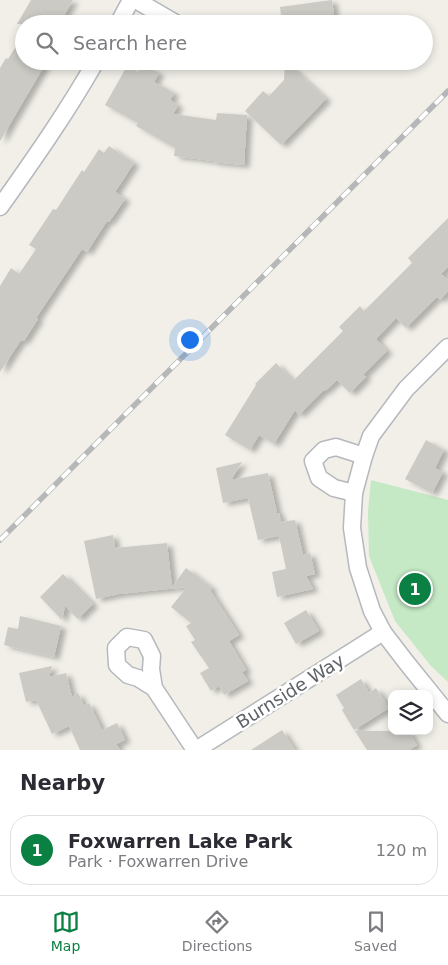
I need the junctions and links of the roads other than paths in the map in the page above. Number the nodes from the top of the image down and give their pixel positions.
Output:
1 (131, 0) edge
2 (136, 0) edge
3 (123, 15) edge
4 (161, 15) edge
5 (91, 70) edge
6 (0, 207) edge
7 (448, 347) edge
8 (364, 456) junction
9 (354, 493) junction
10 (383, 632) junction
11 (154, 688) dead end
12 (448, 714) edge
13 (196, 750) edge

1 - 3 street
2 - 4 street
5 - 6 street
7 - 8 street
8 - 9 street
8 - 9 street
9 - 10 street
10 - 12 street
10 - 13 street, Burnside Way
11 - 13 street

